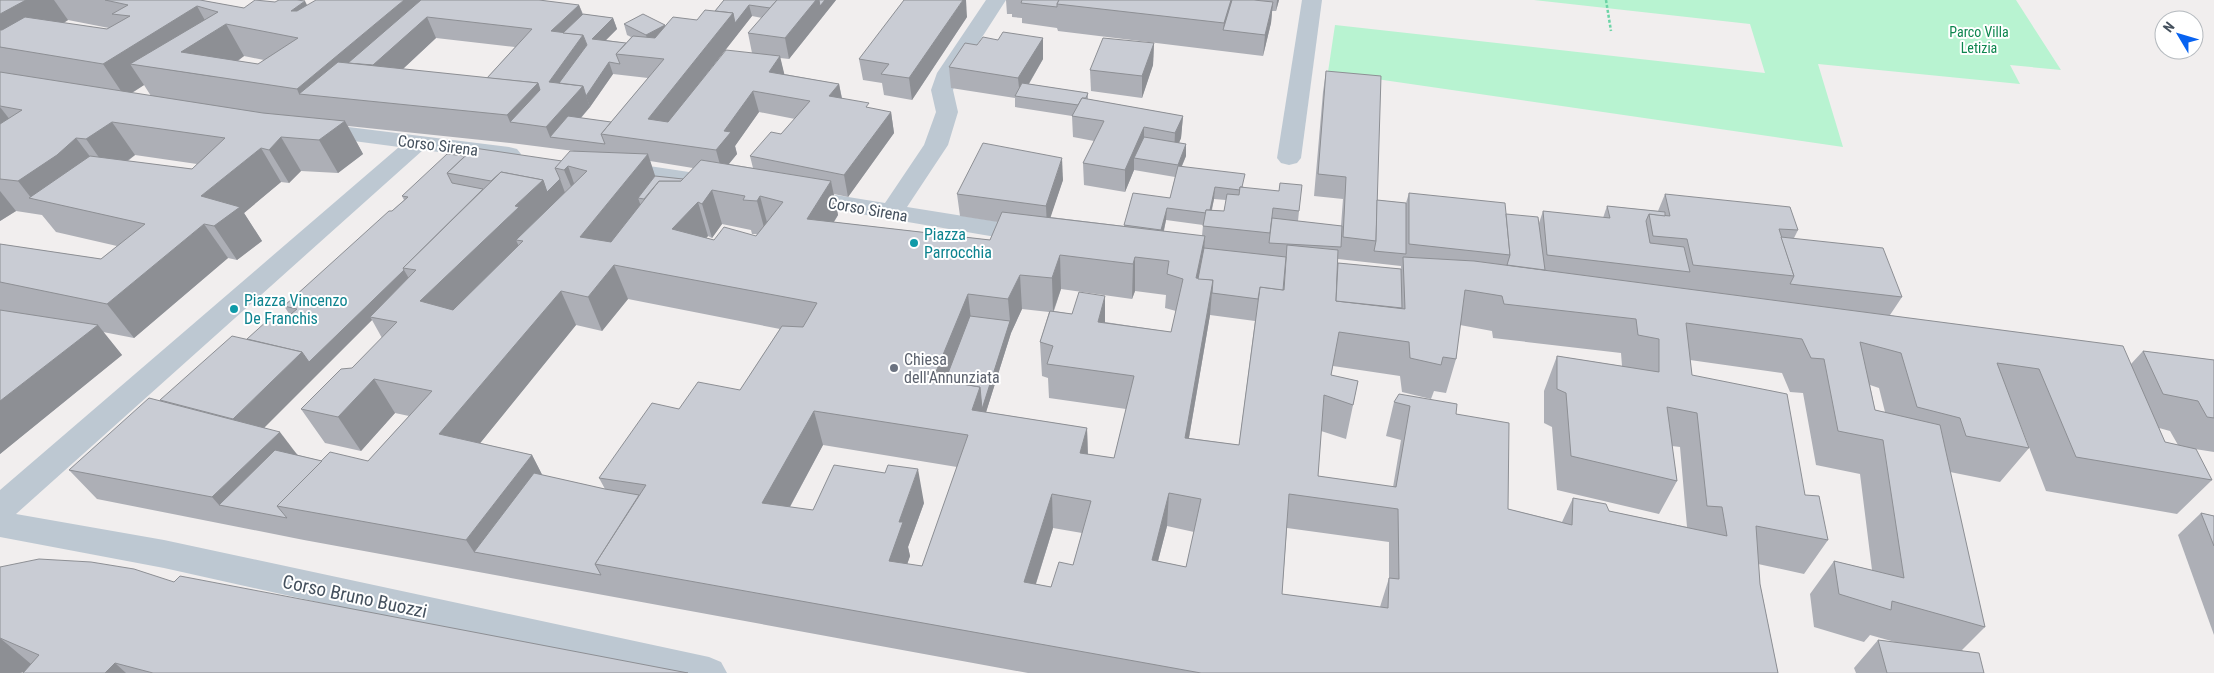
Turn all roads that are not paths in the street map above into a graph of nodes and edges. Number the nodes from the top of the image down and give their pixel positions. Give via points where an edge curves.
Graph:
1 (996, 0) edge
2 (1312, 0) edge
3 (292, 127) edge
4 (418, 143) junction
5 (531, 157) edge
6 (1290, 158) dead end
7 (598, 165) edge
8 (744, 188) edge
9 (783, 194) edge
10 (891, 213) junction
11 (1058, 238) edge
12 (0, 509) edge
13 (0, 524) edge
14 (164, 554) junction
15 (85, 569) edge
16 (709, 673) edge

1 - 10 street via 948,73 942,90 947,112 936,145
2 - 6 street
3 - 4 street, Corso Sirena
4 - 5 street, Corso Sirena
4 - 12 street
7 - 8 street
9 - 10 street, Corso Sirena
10 - 11 street, Corso Sirena
13 - 14 street, Corso Bruno Buozzi
14 - 15 street
14 - 16 street, Corso Bruno Buozzi

